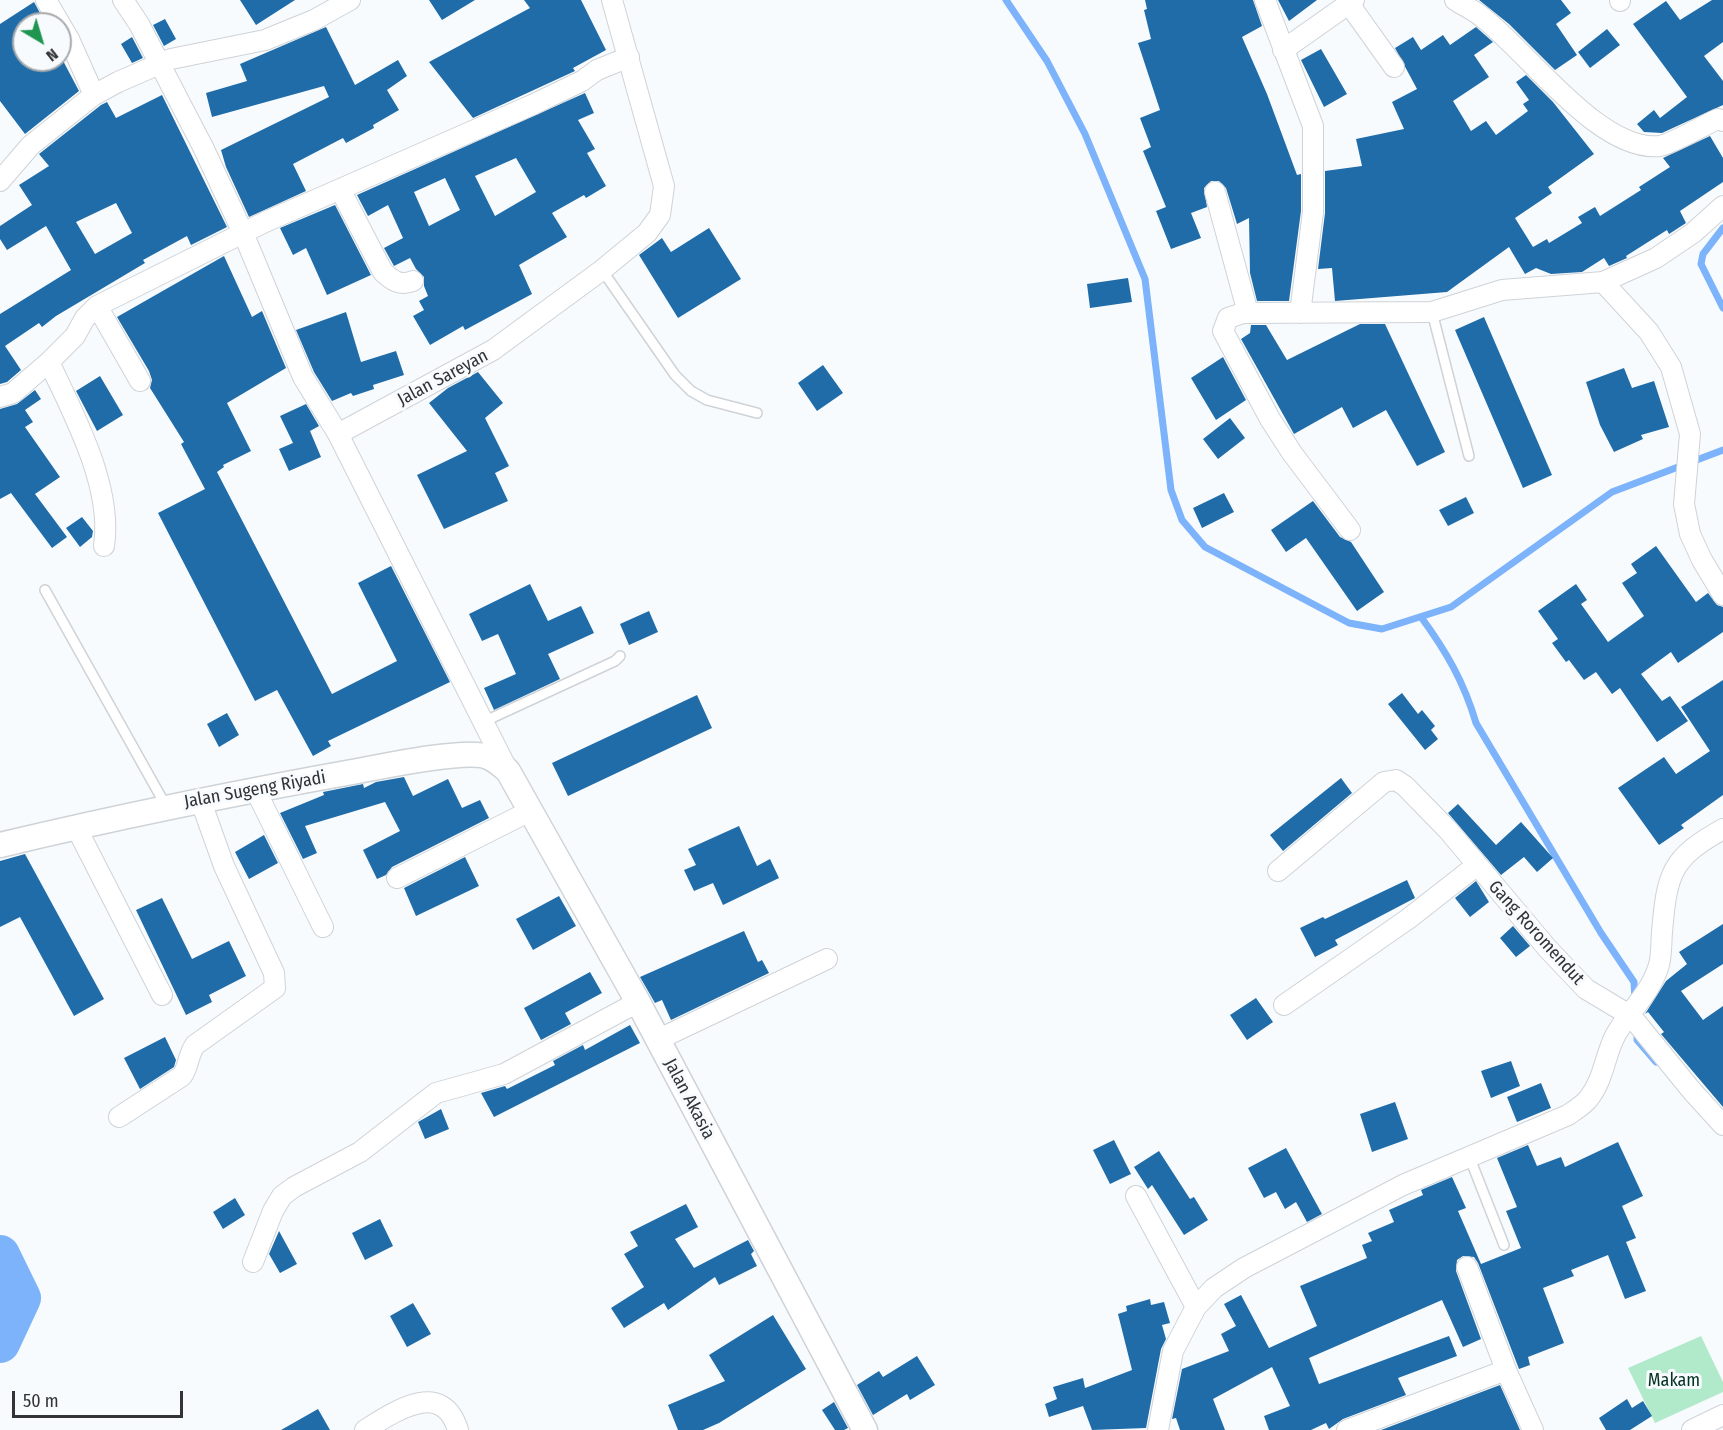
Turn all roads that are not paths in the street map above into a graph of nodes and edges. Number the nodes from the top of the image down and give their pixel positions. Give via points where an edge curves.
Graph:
1 (46, 0) edge
2 (123, 0) edge
3 (350, 0) edge
4 (612, 0) edge
5 (1265, 0) edge
6 (1455, 0) edge
7 (1352, 2) edge
8 (1283, 50) junction
9 (629, 57) junction
10 (160, 64) junction
11 (1394, 67) dead end
12 (94, 95) junction
13 (1723, 121) edge
14 (0, 181) edge
15 (341, 191) junction
16 (1215, 192) dead end
17 (1723, 206) edge
18 (244, 235) junction
19 (602, 270) junction
20 (413, 281) dead end
21 (1603, 282) junction
22 (97, 306) junction
23 (1432, 312) junction
24 (1248, 313) junction
25 (1300, 313) junction
26 (49, 362) junction
27 (140, 381) dead end
28 (0, 397) edge
29 (757, 413) dead end
30 (338, 434) junction
31 (1469, 456) dead end
32 (1350, 530) dead end
33 (104, 546) dead end
34 (45, 590) dead end
35 (1723, 595) edge
36 (620, 656) dead end
37 (483, 722) junction
38 (508, 771) junction
39 (255, 789) junction
40 (200, 799) junction
41 (166, 806) junction
42 (530, 811) junction
43 (76, 826) junction
44 (1723, 829) edge
45 (0, 845) edge
46 (1477, 865) junction
47 (1278, 871) dead end
48 (397, 878) dead end
49 (323, 927) dead end
50 (827, 959) dead end
51 (162, 995) dead end
52 (638, 1002) junction
53 (1284, 1005) dead end
54 (1631, 1016) junction
55 (657, 1040) junction
56 (119, 1117) dead end
57 (1723, 1125) edge
58 (1469, 1156) junction
59 (1136, 1196) dead end
60 (1504, 1245) dead end
61 (253, 1262) dead end
62 (1467, 1267) dead end
63 (1196, 1306) junction
64 (1506, 1370) junction
65 (1723, 1415) edge
66 (364, 1430) edge
67 (458, 1430) edge
68 (865, 1430) edge
69 (1158, 1430) edge
70 (1347, 1430) edge
71 (1533, 1430) edge
72 (1692, 1430) edge

1 - 12 street
2 - 10 street
3 - 10 street via 265,40
4 - 9 street, Jalan Sareyan
5 - 8 street
6 - 13 street via 1482,17 1586,114 1612,135 1633,145 1661,146 1718,119
7 - 8 street
7 - 11 street
8 - 25 street via 1313,126 1313,212
9 - 15 street
9 - 19 street, Jalan Sareyan via 664,186 660,215 647,233
10 - 12 street
10 - 18 street
12 - 14 street via 31,145
15 - 18 street via 265,222
15 - 20 street via 384,272 404,284
16 - 24 street
17 - 21 street via 1656,258
18 - 22 street
18 - 30 street via 303,377
19 - 29 lane via 675,375 692,391
19 - 30 street, Jalan Sareyan via 493,350
21 - 23 street via 1502,290
21 - 35 street via 1649,332 1671,367 1690,434 1684,504 1694,543
22 - 26 street
22 - 27 street
23 - 25 street
23 - 31 lane
24 - 25 street
24 - 32 street via 1228,318 1222,331 1286,445
26 - 28 street via 13,393
26 - 33 street via 79,426 105,505
30 - 37 street
34 - 41 lane
36 - 37 lane
37 - 38 street
38 - 39 street, Jalan Sugeng Riyadi via 485,756 471,755 388,765
38 - 42 street, Jalan Akasia
39 - 40 street, Jalan Sugeng Riyadi
39 - 49 street
40 - 41 street, Jalan Sugeng Riyadi
40 - 56 street via 224,866 274,973 275,988 195,1045 182,1076
41 - 43 street, Jalan Sugeng Riyadi
42 - 48 street
42 - 52 street, Jalan Akasia
43 - 45 street, Jalan Sugeng Riyadi
43 - 51 street
44 - 54 street via 1685,853 1670,876 1659,968
46 - 47 street, Gang Roromendut via 1396,780 1384,782
46 - 53 street via 1408,919
46 - 54 street, Gang Roromendut via 1586,988
50 - 55 street
52 - 55 street, Jalan Akasia
52 - 61 street via 504,1074 436,1093 360,1152 294,1187 282,1196 273,1211
54 - 57 street, Gang Roromendut
54 - 58 street via 1616,1035 1588,1100 1568,1115
55 - 68 street, Jalan Akasia
58 - 60 lane
58 - 63 street via 1403,1185 1244,1268
59 - 63 street
62 - 64 street
63 - 69 street via 1173,1351
64 - 70 street
64 - 71 street
65 - 72 street
66 - 67 street via 417,1402 444,1407 454,1417

